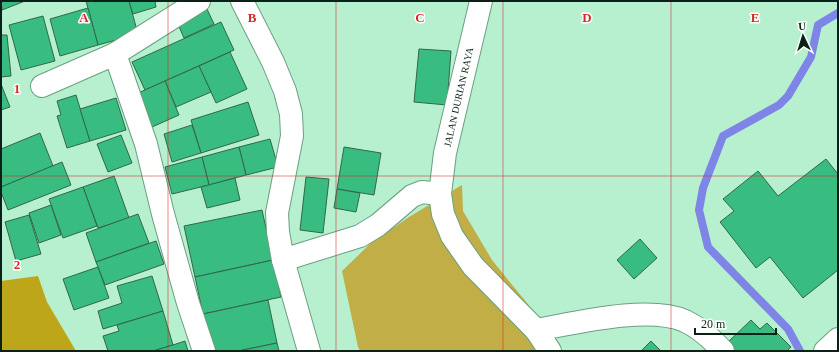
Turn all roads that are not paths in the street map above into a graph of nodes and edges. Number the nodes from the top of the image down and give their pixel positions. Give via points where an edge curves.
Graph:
1 (199, 1) edge
2 (242, 1) edge
3 (481, 1) edge
4 (115, 54) junction
5 (42, 86) dead end
6 (440, 194) junction
7 (282, 260) junction
8 (536, 330) junction
9 (838, 339) edge
10 (204, 351) edge
11 (309, 351) edge
12 (550, 351) edge
13 (723, 351) edge
14 (825, 351) edge

1 - 4 street
2 - 7 street via 273,62 291,114 292,136 276,212
3 - 6 street, JALAN DURIAN RAYA via 445,153
4 - 5 street
4 - 10 street via 146,144 163,214
6 - 7 street via 422,192 412,196 378,225 360,236
6 - 8 street, JALAN DURIAN RAYA via 443,214 452,236 473,266
7 - 11 street
8 - 12 street, JALAN DURIAN RAYA
8 - 13 street via 617,316 668,317 698,328 712,338
9 - 14 street

